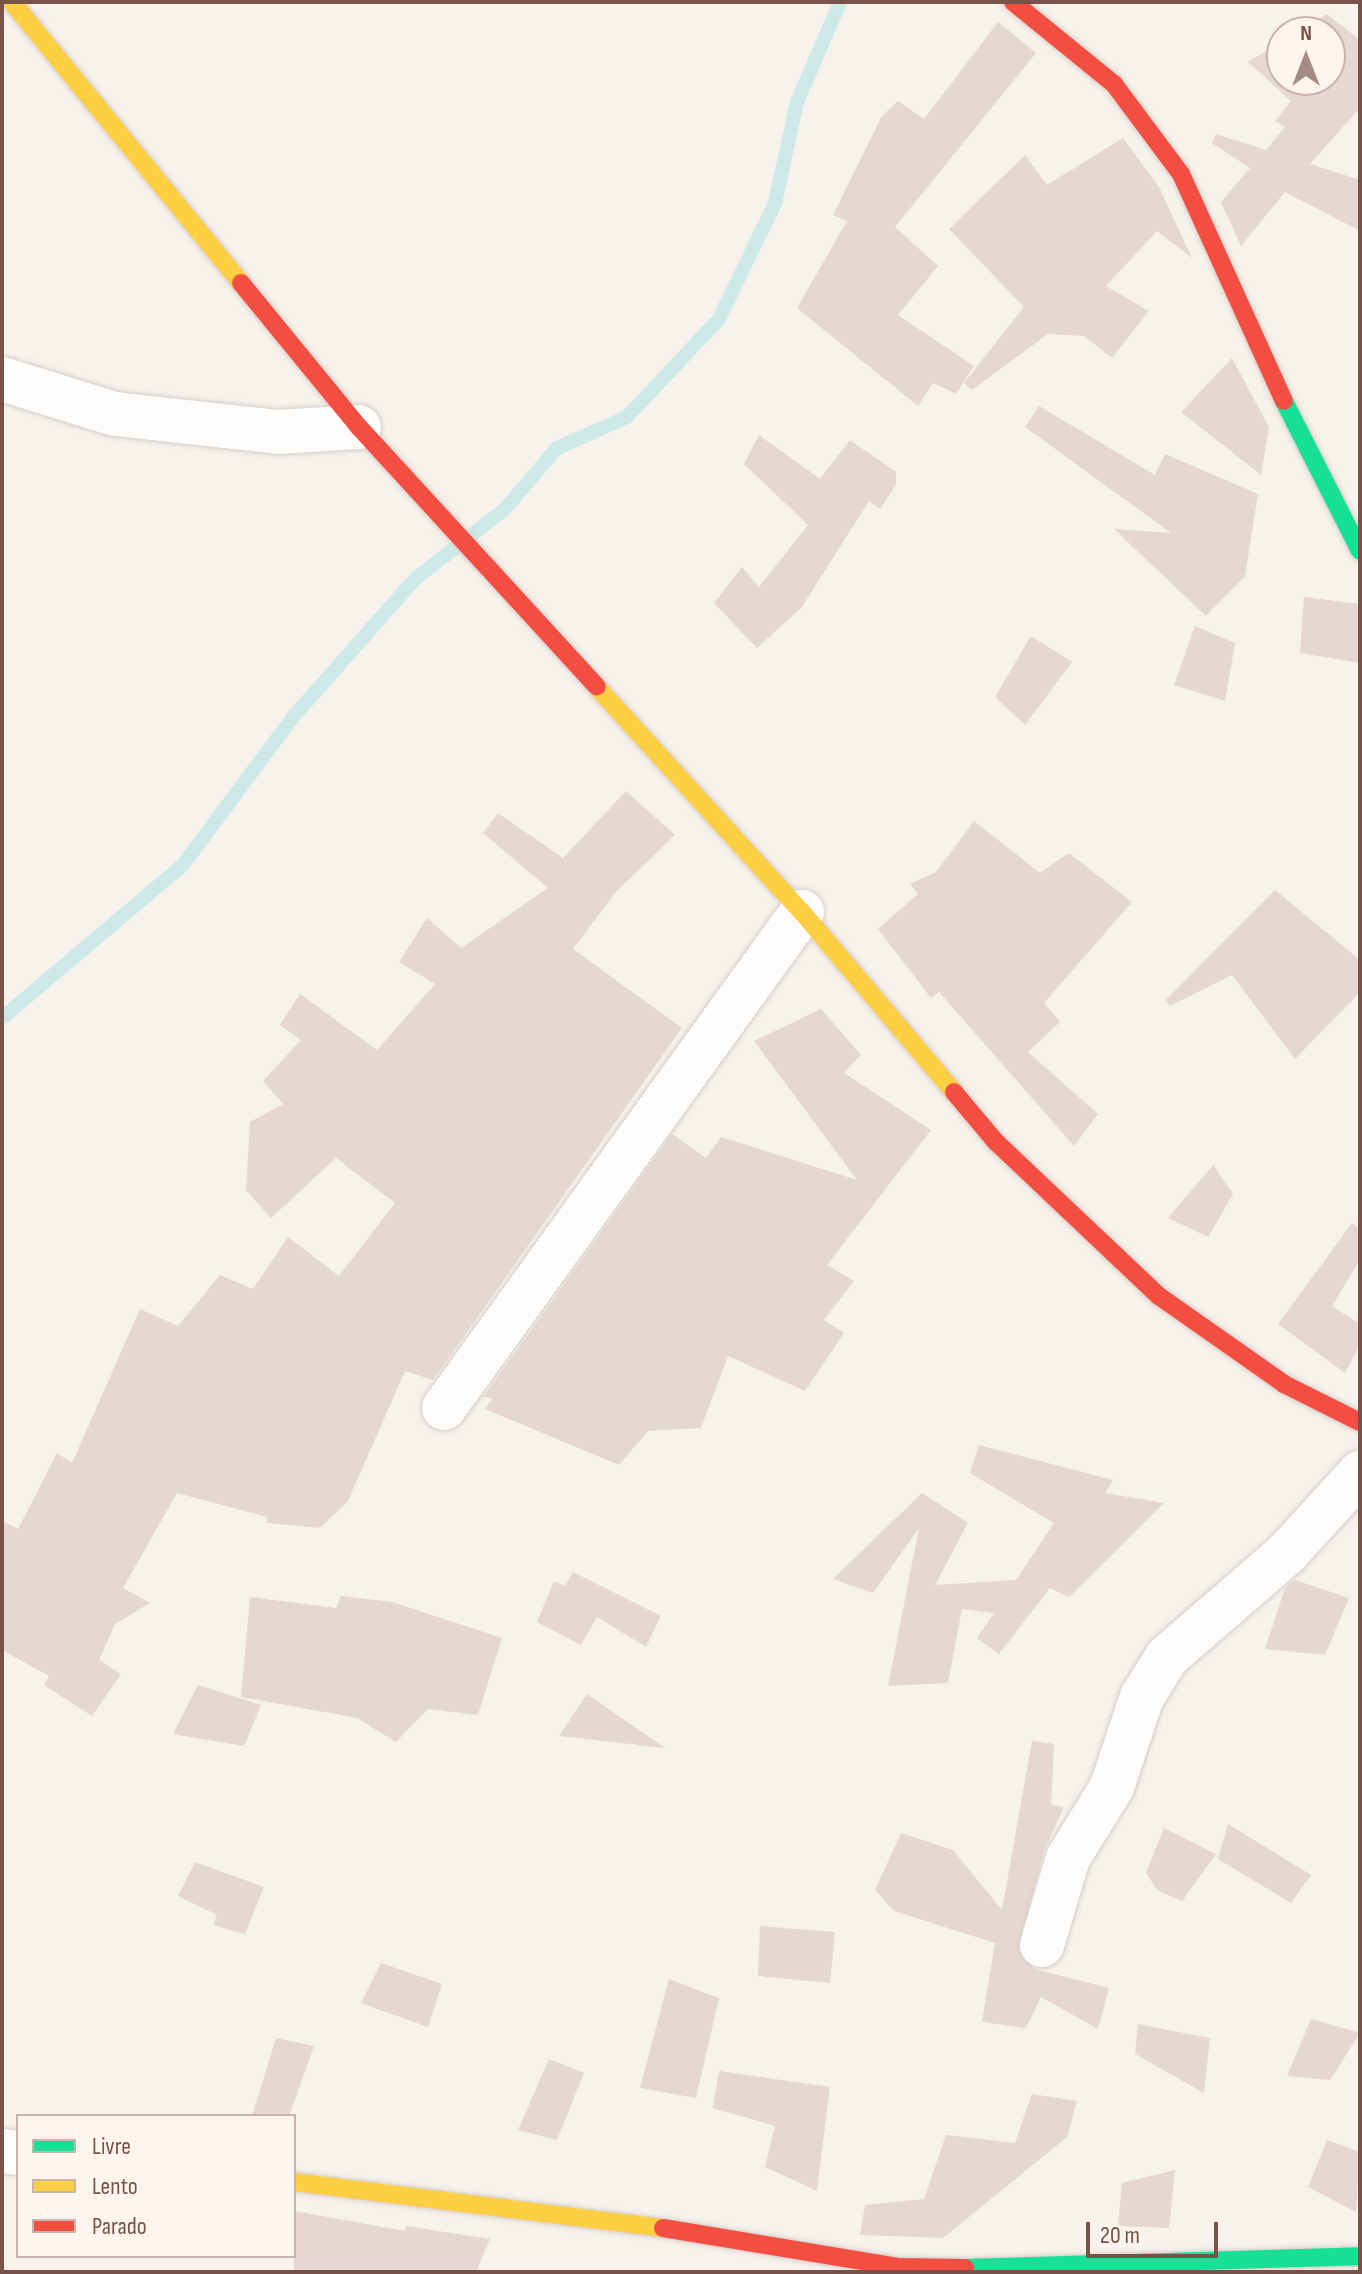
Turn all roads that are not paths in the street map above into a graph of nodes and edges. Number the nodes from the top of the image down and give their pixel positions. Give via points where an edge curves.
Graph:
1 (12, 2) edge
2 (1013, 2) edge
3 (2, 379) edge
4 (359, 427) junction
5 (1360, 551) edge
6 (802, 912) junction
7 (444, 1408) dead end
8 (1360, 1422) edge
9 (1360, 1473) edge
10 (1042, 1945) dead end
11 (296, 2182) edge
12 (1360, 2256) edge
13 (1304, 2264) edge
14 (1045, 2271) edge

1 - 4 street
2 - 5 street via 1114,84 1181,174 1281,395
3 - 4 street via 115,414 278,432
4 - 6 street
6 - 7 street
6 - 8 street via 996,1142 1159,1296 1284,1384
9 - 10 street via 1286,1554 1167,1657 1142,1697 1112,1787 1068,1858
11 - 14 street via 604,2218 898,2267
12 - 13 street
13 - 14 street

